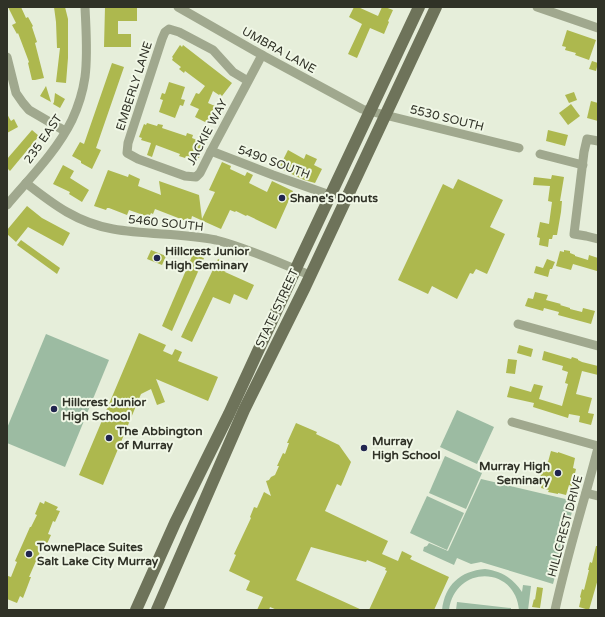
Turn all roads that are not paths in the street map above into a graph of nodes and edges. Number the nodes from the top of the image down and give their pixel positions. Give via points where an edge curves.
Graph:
1 (85, 7) edge
2 (178, 7) edge
3 (419, 7) edge
4 (436, 7) edge
5 (537, 7) edge
6 (598, 28) edge
7 (262, 55) junction
8 (7, 57) edge
9 (248, 81) junction
10 (370, 111) junction
11 (385, 116) junction
12 (65, 132) junction
13 (598, 141) edge
14 (520, 148) dead end
15 (211, 151) junction
16 (127, 154) joint
17 (540, 154) dead end
18 (582, 165) junction
19 (26, 183) junction
20 (330, 195) junction
21 (7, 205) edge
22 (598, 239) edge
23 (295, 270) junction
24 (310, 275) junction
25 (518, 324) dead end
26 (598, 346) edge
27 (512, 422) dead end
28 (598, 447) edge
29 (586, 493) junction
30 (598, 496) edge
31 (136, 610) edge
32 (157, 610) edge
33 (555, 610) edge

1 - 12 street, 235 EAST via 85,76 76,109
2 - 7 street, UMBRA LANE
3 - 10 main road, STATE STREET
4 - 11 main road, STATE STREET
5 - 6 street
7 - 9 street, JACKIE WAY
7 - 10 street, UMBRA LANE
8 - 12 street via 16,93 23,103 29,110
9 - 15 street, JACKIE WAY
9 - 16 street, EMBERLY LANE via 233,72 213,50 169,29 162,39 128,143
10 - 11 street, 5530 SOUTH
10 - 20 main road, STATE STREET
11 - 14 street, 5530 SOUTH
11 - 24 main road, STATE STREET
12 - 19 street, 235 EAST
13 - 18 street via 587,139
15 - 16 street, JACKIE WAY via 196,177 185,176
15 - 20 street, 5490 SOUTH
17 - 18 street
18 - 22 street via 574,234
19 - 21 street, 235 EAST
19 - 23 street, 5460 SOUTH via 66,212 101,226 216,240
20 - 23 main road, STATE STREET
23 - 24 street, 5460 SOUTH
23 - 31 main road, STATE STREET
24 - 32 main road, STATE STREET via 244,410
25 - 26 street
27 - 28 street
28 - 29 street, HILLCREST DRIVE
29 - 30 street
29 - 33 street, HILLCREST DRIVE

